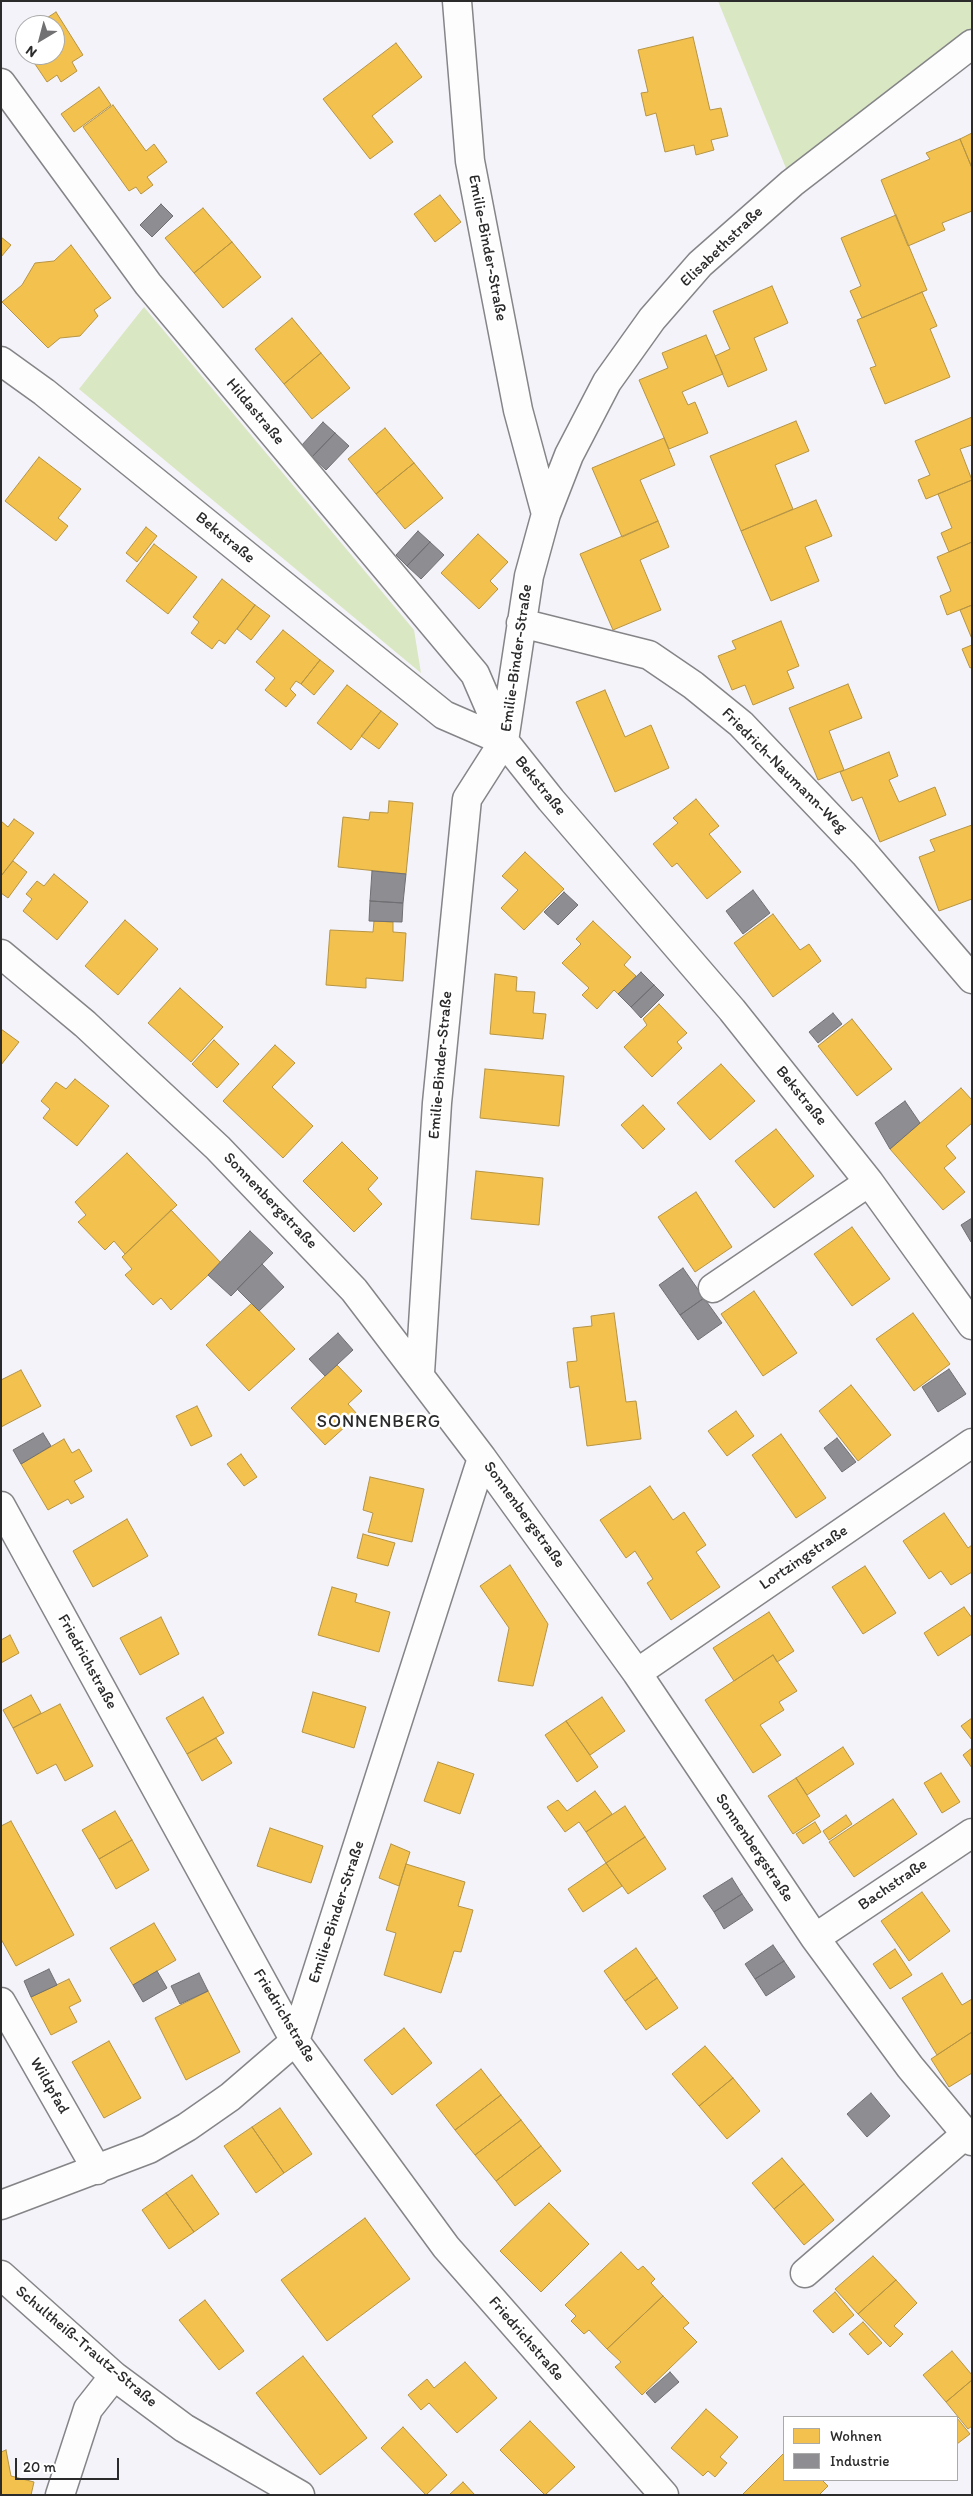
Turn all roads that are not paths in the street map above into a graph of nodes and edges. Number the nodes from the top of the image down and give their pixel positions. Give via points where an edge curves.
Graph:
1 (456, 1) edge
2 (972, 44) edge
3 (1, 83) edge
4 (1, 361) edge
5 (546, 514) junction
6 (521, 623) junction
7 (504, 741) junction
8 (1, 954) edge
9 (972, 979) edge
10 (869, 1182) junction
11 (713, 1288) dead end
12 (972, 1325) edge
13 (420, 1373) junction
14 (972, 1444) edge
15 (482, 1458) junction
16 (1, 1506) edge
17 (637, 1673) junction
18 (972, 1833) edge
19 (814, 1938) junction
20 (1, 2002) edge
21 (295, 2041) junction
22 (969, 2137) edge
23 (97, 2170) junction
24 (1, 2205) edge
25 (805, 2273) dead end
26 (1, 2275) edge
27 (114, 2376) junction
28 (60, 2495) edge
29 (300, 2495) edge
30 (664, 2495) edge

1 - 5 street, Emilie-Binder-Straße via 470,161 518,410
2 - 5 street, Elisabethstraße via 792,183 700,264 652,319 607,382 569,455
3 - 7 street, Hildastraße via 148,284 475,674
4 - 7 street, Bekstraße via 44,392 444,715
5 - 6 street, Emilie-Binder-Straße via 529,576
6 - 7 street, Emilie-Binder-Straße
6 - 9 street, Friedrich-Naumann-Weg via 649,655 693,685 741,724 864,853
7 - 10 street, Bekstraße via 732,1010
7 - 13 street, Emilie-Binder-Straße via 467,799 437,1102
8 - 13 street, Sonnenbergstraße via 85,1024 218,1148 354,1290
10 - 11 street
10 - 12 street, Bekstraße
13 - 15 street, Sonnenbergstraße
14 - 17 street, Lortzingstraße
15 - 17 street, Sonnenbergstraße
15 - 21 street, Emilie-Binder-Straße
16 - 21 street, Friedrichstraße
17 - 19 street, Sonnenbergstraße
18 - 19 street, Bachstraße
19 - 22 street, Sonnenbergstraße via 910,2066
20 - 23 street, Wildpfad
21 - 23 street via 230,2097 187,2127 149,2149
21 - 30 street, Friedrichstraße via 446,2247
22 - 25 street
23 - 24 street
26 - 27 street, Schultheiß-Trautz-Straße
27 - 28 street via 88,2409
27 - 29 street, Schultheiß-Trautz-Straße via 184,2428

